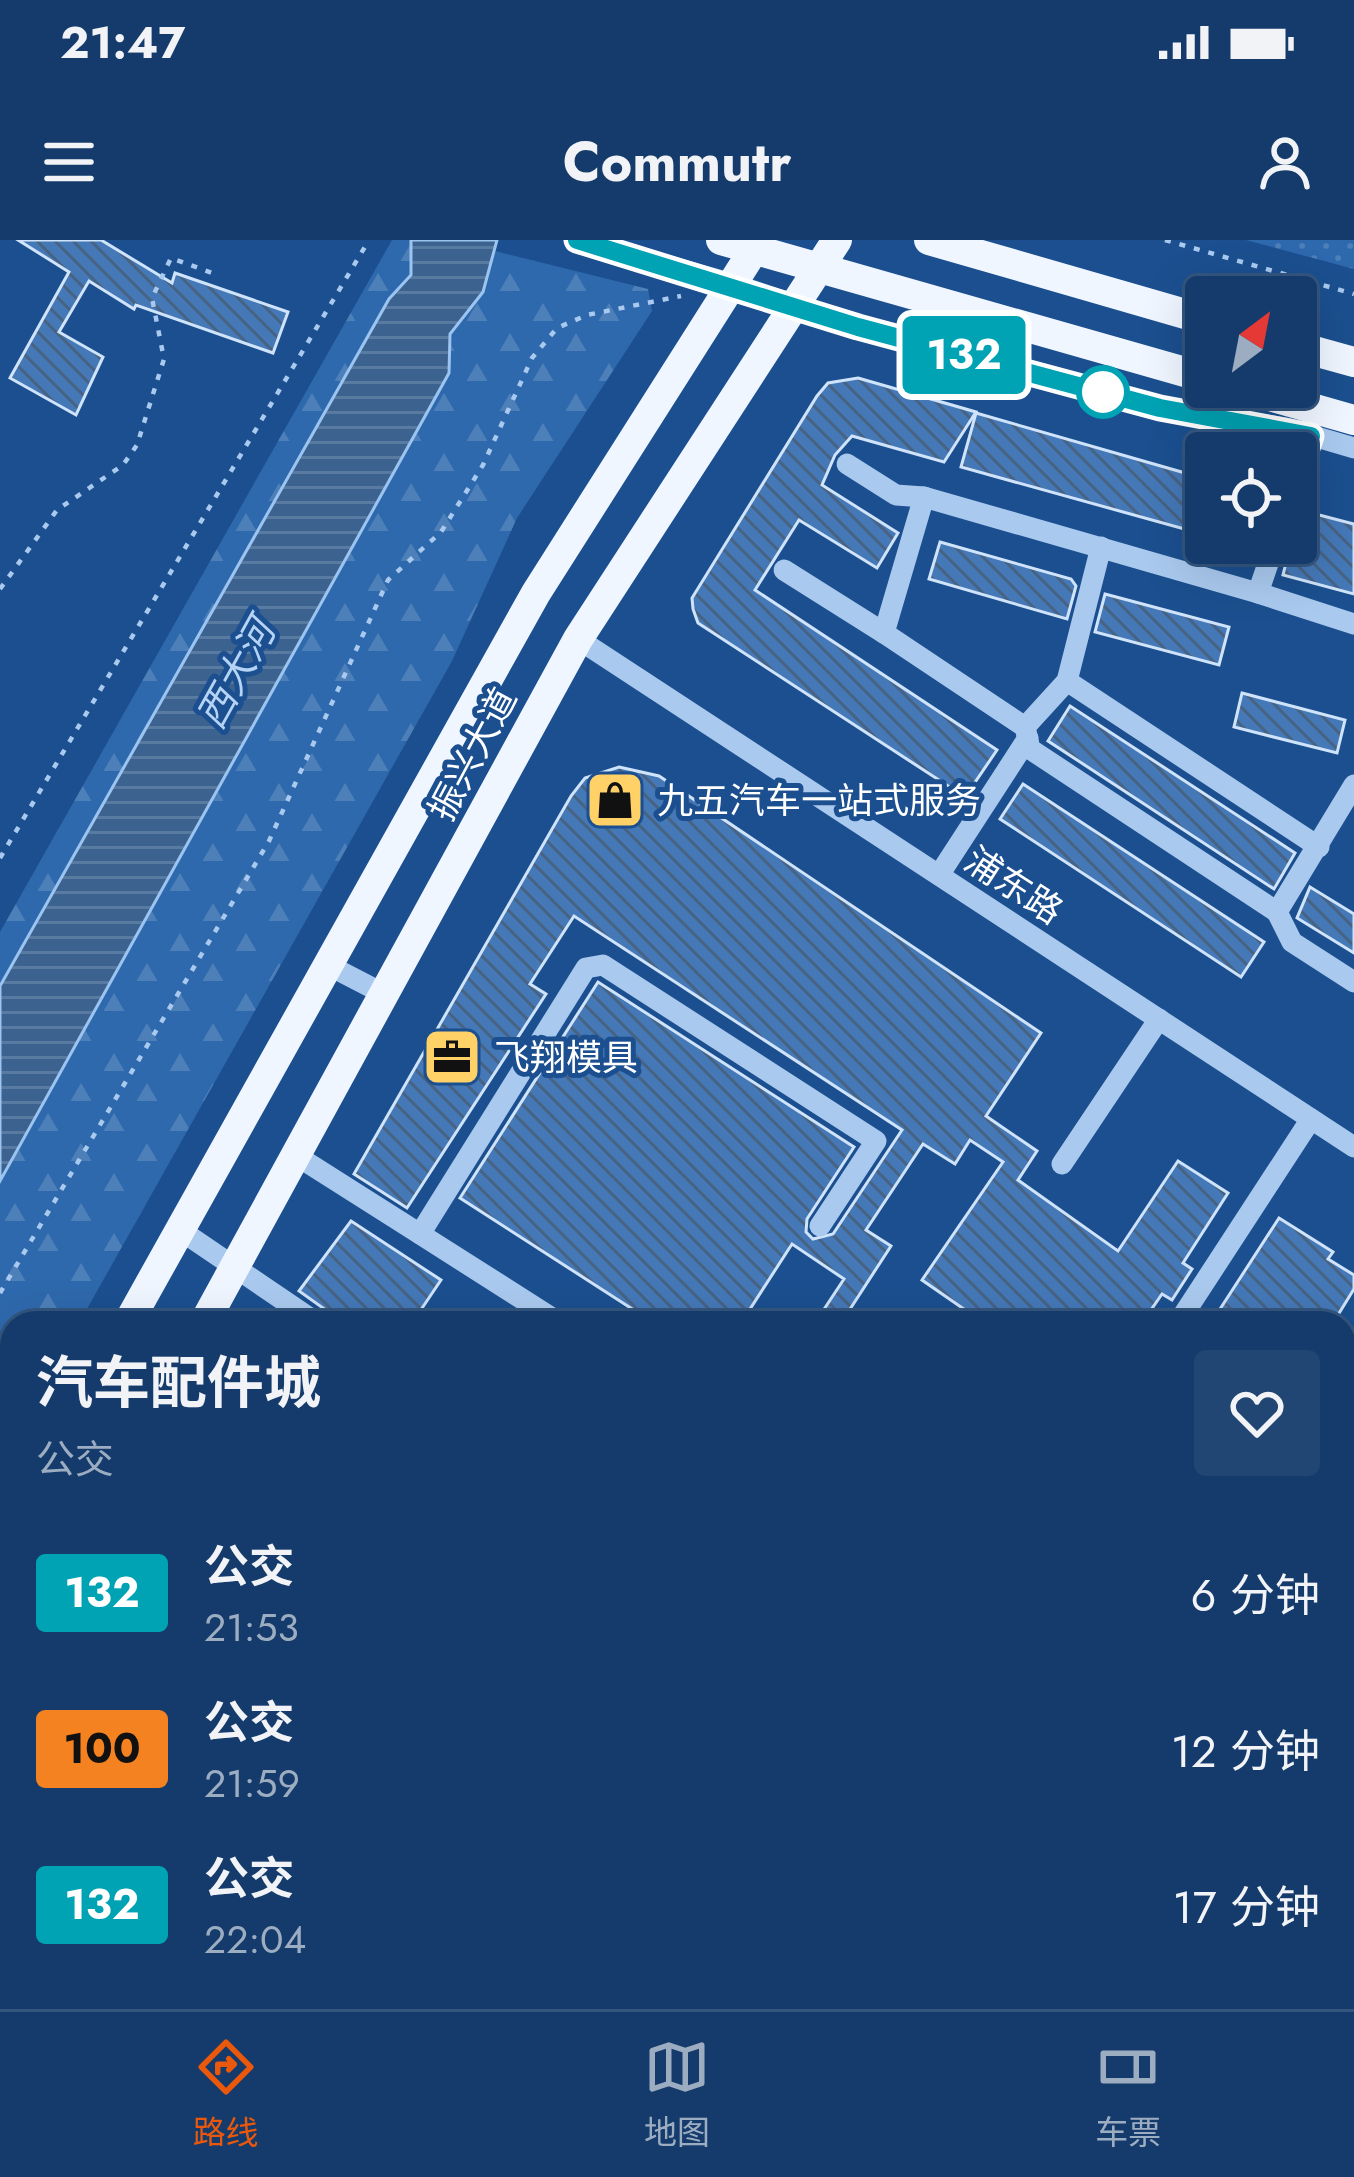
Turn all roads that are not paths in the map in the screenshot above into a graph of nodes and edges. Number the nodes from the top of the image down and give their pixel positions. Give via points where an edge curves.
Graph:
1 (577, 240) edge
2 (721, 240) edge
3 (837, 240) edge
4 (929, 240) edge
5 (758, 244) edge
6 (820, 268) junction
7 (733, 284) junction
8 (796, 305) junction
9 (1185, 314) edge
10 (1317, 352) edge
11 (1354, 362) edge
12 (1185, 372) edge
13 (1312, 408) edge
14 (1354, 420) edge
15 (1289, 432) edge
16 (1317, 438) edge
17 (1354, 448) edge
18 (847, 464) dead end
19 (924, 496) junction
20 (1101, 548) junction
21 (1268, 564) edge
22 (784, 570) dead end
23 (1258, 593) junction
24 (1354, 624) edge
25 (884, 633) junction
26 (578, 639) junction
27 (1067, 681) junction
28 (1026, 732) junction
29 (1354, 785) edge
30 (1332, 826) junction
31 (1354, 840) edge
32 (1319, 847) junction
33 (939, 875) junction
34 (1277, 912) junction
35 (328, 965) junction
36 (1354, 982) edge
37 (386, 995) junction
38 (1159, 1019) junction
39 (1311, 1119) junction
40 (1354, 1147) edge
41 (297, 1156) junction
42 (1062, 1164) dead end
43 (820, 1226) dead end
44 (180, 1230) junction
45 (420, 1234) junction
46 (235, 1267) junction
47 (135, 1311) edge
48 (211, 1311) edge
49 (299, 1311) edge
50 (541, 1311) edge
51 (1186, 1311) edge

1 - 7 street
2 - 5 main road
3 - 6 main road, 振兴大道
4 - 9 main road
5 - 6 main road
5 - 7 main road, 振兴大道
6 - 8 main road, 振兴大道
6 - 12 main road
7 - 8 street
7 - 35 main road, 振兴大道 via 536,593
8 - 15 street via 1160,408
8 - 26 main road, 振兴大道
10 - 11 main road
13 - 14 main road
16 - 17 street
18 - 19 street via 896,495
19 - 20 street
19 - 25 street
20 - 23 street
20 - 27 street
21 - 23 street
22 - 25 street
23 - 24 street
25 - 28 street
26 - 33 street, 浦东路
26 - 37 main road, 振兴大道
27 - 28 street
27 - 32 street
28 - 33 street
28 - 34 street via 1030,749
29 - 30 street
30 - 31 street
30 - 32 street
32 - 34 street
33 - 38 street, 浦东路
34 - 36 street via 1292,942
35 - 37 street
35 - 44 main road, 振兴大道
37 - 41 main road, 振兴大道
38 - 39 street, 浦东路
38 - 42 street
39 - 40 street, 浦东路
39 - 51 street
41 - 45 street
41 - 46 main road, 振兴大道
43 - 45 street via 876,1141 603,964 586,968
44 - 46 street
44 - 47 main road, 振兴大道
45 - 50 street
46 - 48 main road, 振兴大道
46 - 49 street

